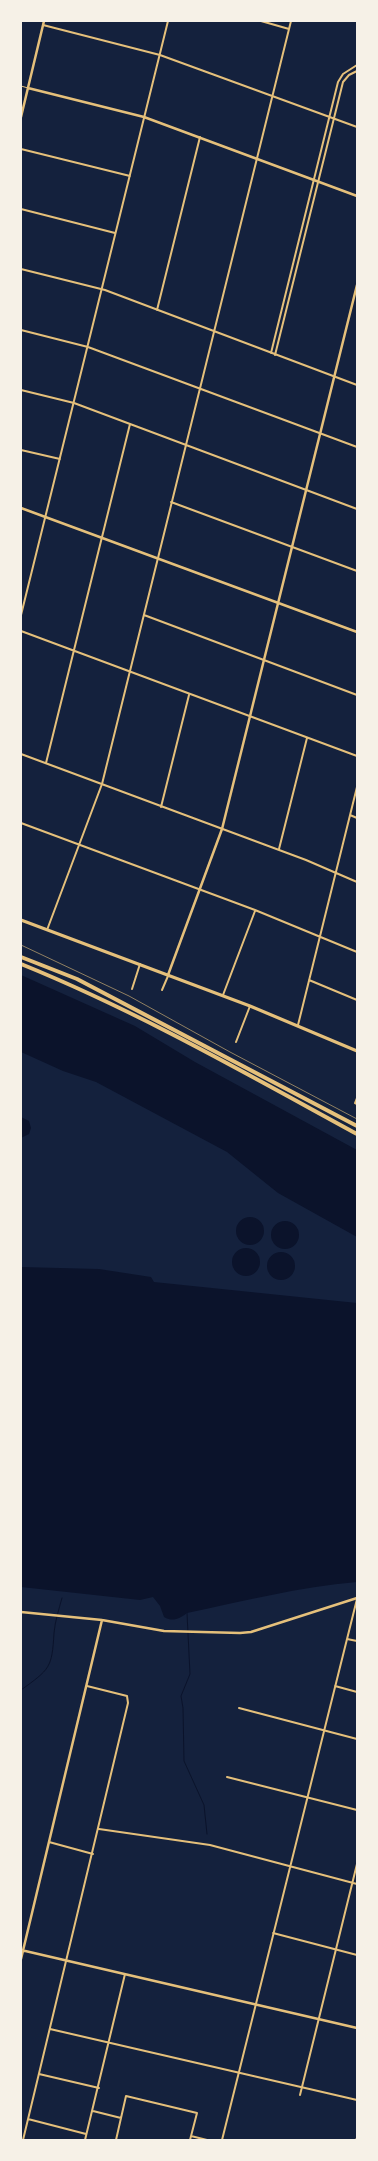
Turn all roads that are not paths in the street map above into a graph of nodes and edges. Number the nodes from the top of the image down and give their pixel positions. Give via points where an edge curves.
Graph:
1 (168, 21) edge
2 (261, 21) edge
3 (291, 21) edge
4 (44, 23) edge
5 (289, 29) junction
6 (160, 55) junction
7 (357, 66) edge
8 (357, 71) edge
9 (343, 74) junction
10 (347, 77) junction
11 (339, 78) junction
12 (344, 80) junction
13 (21, 86) edge
14 (28, 88) junction
15 (272, 96) junction
16 (329, 116) junction
17 (21, 117) edge
18 (144, 117) junction
19 (334, 118) junction
20 (357, 127) edge
21 (200, 137) junction
22 (322, 145) junction
23 (327, 146) junction
24 (21, 149) edge
25 (321, 150) junction
26 (326, 151) junction
27 (257, 158) junction
28 (130, 176) junction
29 (313, 180) junction
30 (318, 181) junction
31 (357, 196) edge
32 (21, 209) edge
33 (116, 233) junction
34 (297, 247) junction
35 (302, 248) junction
36 (21, 269) edge
37 (357, 285) edge
38 (102, 290) junction
39 (285, 296) junction
40 (290, 297) junction
41 (157, 310) junction
42 (21, 330) edge
43 (214, 332) junction
44 (88, 347) junction
45 (271, 353) junction
46 (275, 355) junction
47 (334, 377) junction
48 (357, 385) edge
49 (200, 389) junction
50 (21, 390) edge
51 (74, 403) junction
52 (130, 424) junction
53 (320, 433) junction
54 (186, 445) junction
55 (357, 447) edge
56 (21, 450) edge
57 (60, 459) junction
58 (306, 490) junction
59 (171, 502) junction
60 (21, 508) edge
61 (357, 509) edge
62 (45, 516) junction
63 (102, 536) junction
64 (292, 547) junction
65 (157, 558) junction
66 (357, 571) edge
67 (278, 602) junction
68 (144, 614) junction
69 (21, 615) edge
70 (21, 631) edge
71 (357, 632) edge
72 (74, 650) junction
73 (264, 660) junction
74 (129, 671) junction
75 (190, 694) junction
76 (357, 695) edge
77 (250, 716) junction
78 (307, 738) junction
79 (21, 754) edge
80 (357, 756) edge
81 (46, 763) junction
82 (102, 784) junction
83 (357, 787) edge
84 (161, 807) junction
85 (350, 815) junction
86 (357, 818) edge
87 (21, 823) edge
88 (222, 829) junction
89 (80, 845) junction
90 (279, 850) junction
91 (336, 873) junction
92 (357, 882) edge
93 (200, 889) junction
94 (255, 910) junction
95 (21, 920) edge
96 (47, 930) junction
97 (320, 936) junction
98 (357, 952) edge
99 (21, 957) edge
100 (21, 964) edge
101 (140, 964) junction
102 (168, 975) junction
103 (309, 980) junction
104 (132, 989) dead end
105 (162, 990) dead end
106 (223, 995) junction
107 (357, 1000) edge
108 (250, 1006) junction
109 (298, 1026) junction
110 (236, 1042) dead end
111 (357, 1051) edge
112 (357, 1098) edge
113 (357, 1104) edge
114 (357, 1126) edge
115 (357, 1134) edge
116 (357, 1599) edge
117 (21, 1612) edge
118 (102, 1620) junction
119 (347, 1639) junction
120 (357, 1642) edge
121 (86, 1686) junction
122 (335, 1686) junction
123 (357, 1692) edge
124 (238, 1708) dead end
125 (323, 1731) junction
126 (357, 1739) edge
127 (227, 1777) dead end
128 (306, 1798) junction
129 (357, 1810) edge
130 (99, 1829) junction
131 (49, 1842) junction
132 (93, 1854) junction
133 (357, 1864) edge
134 (289, 1866) junction
135 (352, 1882) junction
136 (357, 1884) edge
137 (273, 1933) junction
138 (336, 1949) junction
139 (22, 1951) edge
140 (357, 1955) edge
141 (21, 1959) edge
142 (67, 1961) junction
143 (125, 1974) junction
144 (256, 2004) junction
145 (319, 2019) junction
146 (357, 2028) edge
147 (50, 2029) junction
148 (109, 2043) junction
149 (238, 2073) junction
150 (39, 2074) junction
151 (302, 2087) junction
152 (99, 2088) junction
153 (300, 2095) dead end
154 (357, 2100) edge
155 (93, 2111) junction
156 (121, 2118) junction
157 (28, 2119) junction
158 (87, 2134) junction
159 (191, 2136) junction
160 (23, 2140) edge
161 (85, 2140) edge
162 (116, 2140) edge
163 (190, 2140) edge
164 (207, 2140) edge
165 (222, 2140) edge

1 - 6 street
2 - 5 street
3 - 5 street
4 - 6 street
4 - 14 street
5 - 15 street
6 - 15 street
6 - 18 street
7 - 9 street
8 - 10 street
9 - 10 street
9 - 11 street
10 - 12 street
11 - 12 street
11 - 16 street
12 - 19 street
13 - 14 lane
14 - 17 street
14 - 18 street
15 - 16 street
15 - 27 street
16 - 19 street
16 - 22 street
18 - 21 street
18 - 28 street
19 - 20 street
19 - 23 street
21 - 27 street
21 - 41 street
22 - 23 street
22 - 25 street
23 - 26 street
24 - 28 street
25 - 26 street
25 - 29 street
26 - 30 street
27 - 29 street
27 - 43 street
28 - 33 street
29 - 30 street
29 - 34 street
30 - 31 street
30 - 35 street
32 - 33 street
33 - 38 street
34 - 35 street
34 - 39 street
35 - 40 street
36 - 38 street
37 - 47 street
38 - 41 street
38 - 44 street
39 - 40 street
39 - 45 street
40 - 46 street
41 - 43 street
42 - 44 street
43 - 45 street
43 - 49 street
44 - 49 street
44 - 51 street
45 - 46 street
46 - 47 street
47 - 48 street
47 - 53 street
49 - 53 street
49 - 54 street
50 - 51 street
51 - 52 street
51 - 57 street
52 - 54 street
52 - 63 street
53 - 55 street
53 - 58 street
54 - 58 street
54 - 59 street
56 - 57 street
57 - 62 street
58 - 61 street
58 - 64 street
59 - 64 street
59 - 65 street
60 - 62 street
62 - 63 street
62 - 69 street
63 - 65 street
63 - 72 street
64 - 66 street
64 - 67 street
65 - 67 street
65 - 68 street
67 - 71 street
67 - 73 street
68 - 73 street
68 - 74 street
70 - 72 street
72 - 74 street
72 - 81 street
73 - 76 street
73 - 77 street
74 - 75 street
74 - 82 street
75 - 77 street
75 - 84 street
77 - 78 street
77 - 88 street
78 - 80 street
78 - 90 street
79 - 81 street
81 - 82 street
82 - 84 street
82 - 89 street
83 - 85 street
84 - 88 street
85 - 86 street
85 - 91 street
87 - 89 street
88 - 90 street
88 - 93 street
89 - 93 street
89 - 96 street
90 - 91 street
91 - 92 street
91 - 97 street
93 - 94 street
93 - 102 street
94 - 97 street
94 - 106 street
95 - 96 main road
96 - 101 main road
97 - 98 street
97 - 103 street
99 - 114 highway via 77,979
100 - 115 highway via 134,1014
101 - 102 main road
101 - 104 street
102 - 105 street
102 - 106 main road
103 - 107 street
103 - 109 street
106 - 108 main road
108 - 109 main road
108 - 110 street
109 - 111 main road
112 - 113 street
116 - 118 street via 240,1633 164,1631
116 - 119 street
117 - 118 street
118 - 121 street
119 - 120 street
119 - 122 street
121 - 130 street via 127,1696 128,1703
121 - 131 street
122 - 123 street
122 - 125 street
124 - 125 street
125 - 126 street
125 - 128 street
127 - 128 street
128 - 129 street
128 - 134 street
130 - 132 street
130 - 134 street via 186,1841
131 - 132 street
131 - 139 street
132 - 142 street
133 - 135 street
134 - 135 street
134 - 137 street
135 - 136 street
135 - 138 street
137 - 138 street
137 - 144 street
138 - 140 street
138 - 145 street
139 - 141 street
139 - 142 street
142 - 143 street
142 - 147 street
143 - 144 street
143 - 148 street
144 - 145 street
144 - 149 street
145 - 146 street
145 - 151 street
147 - 148 street
147 - 150 street
148 - 149 street
148 - 152 street
149 - 151 street
149 - 165 street
150 - 152 street
150 - 157 street
151 - 153 street
151 - 154 street
152 - 155 street
155 - 156 street
155 - 158 street
156 - 159 street via 126,2096 197,2113
156 - 162 street
157 - 158 street
157 - 160 street
158 - 161 street
159 - 163 street
159 - 164 street

